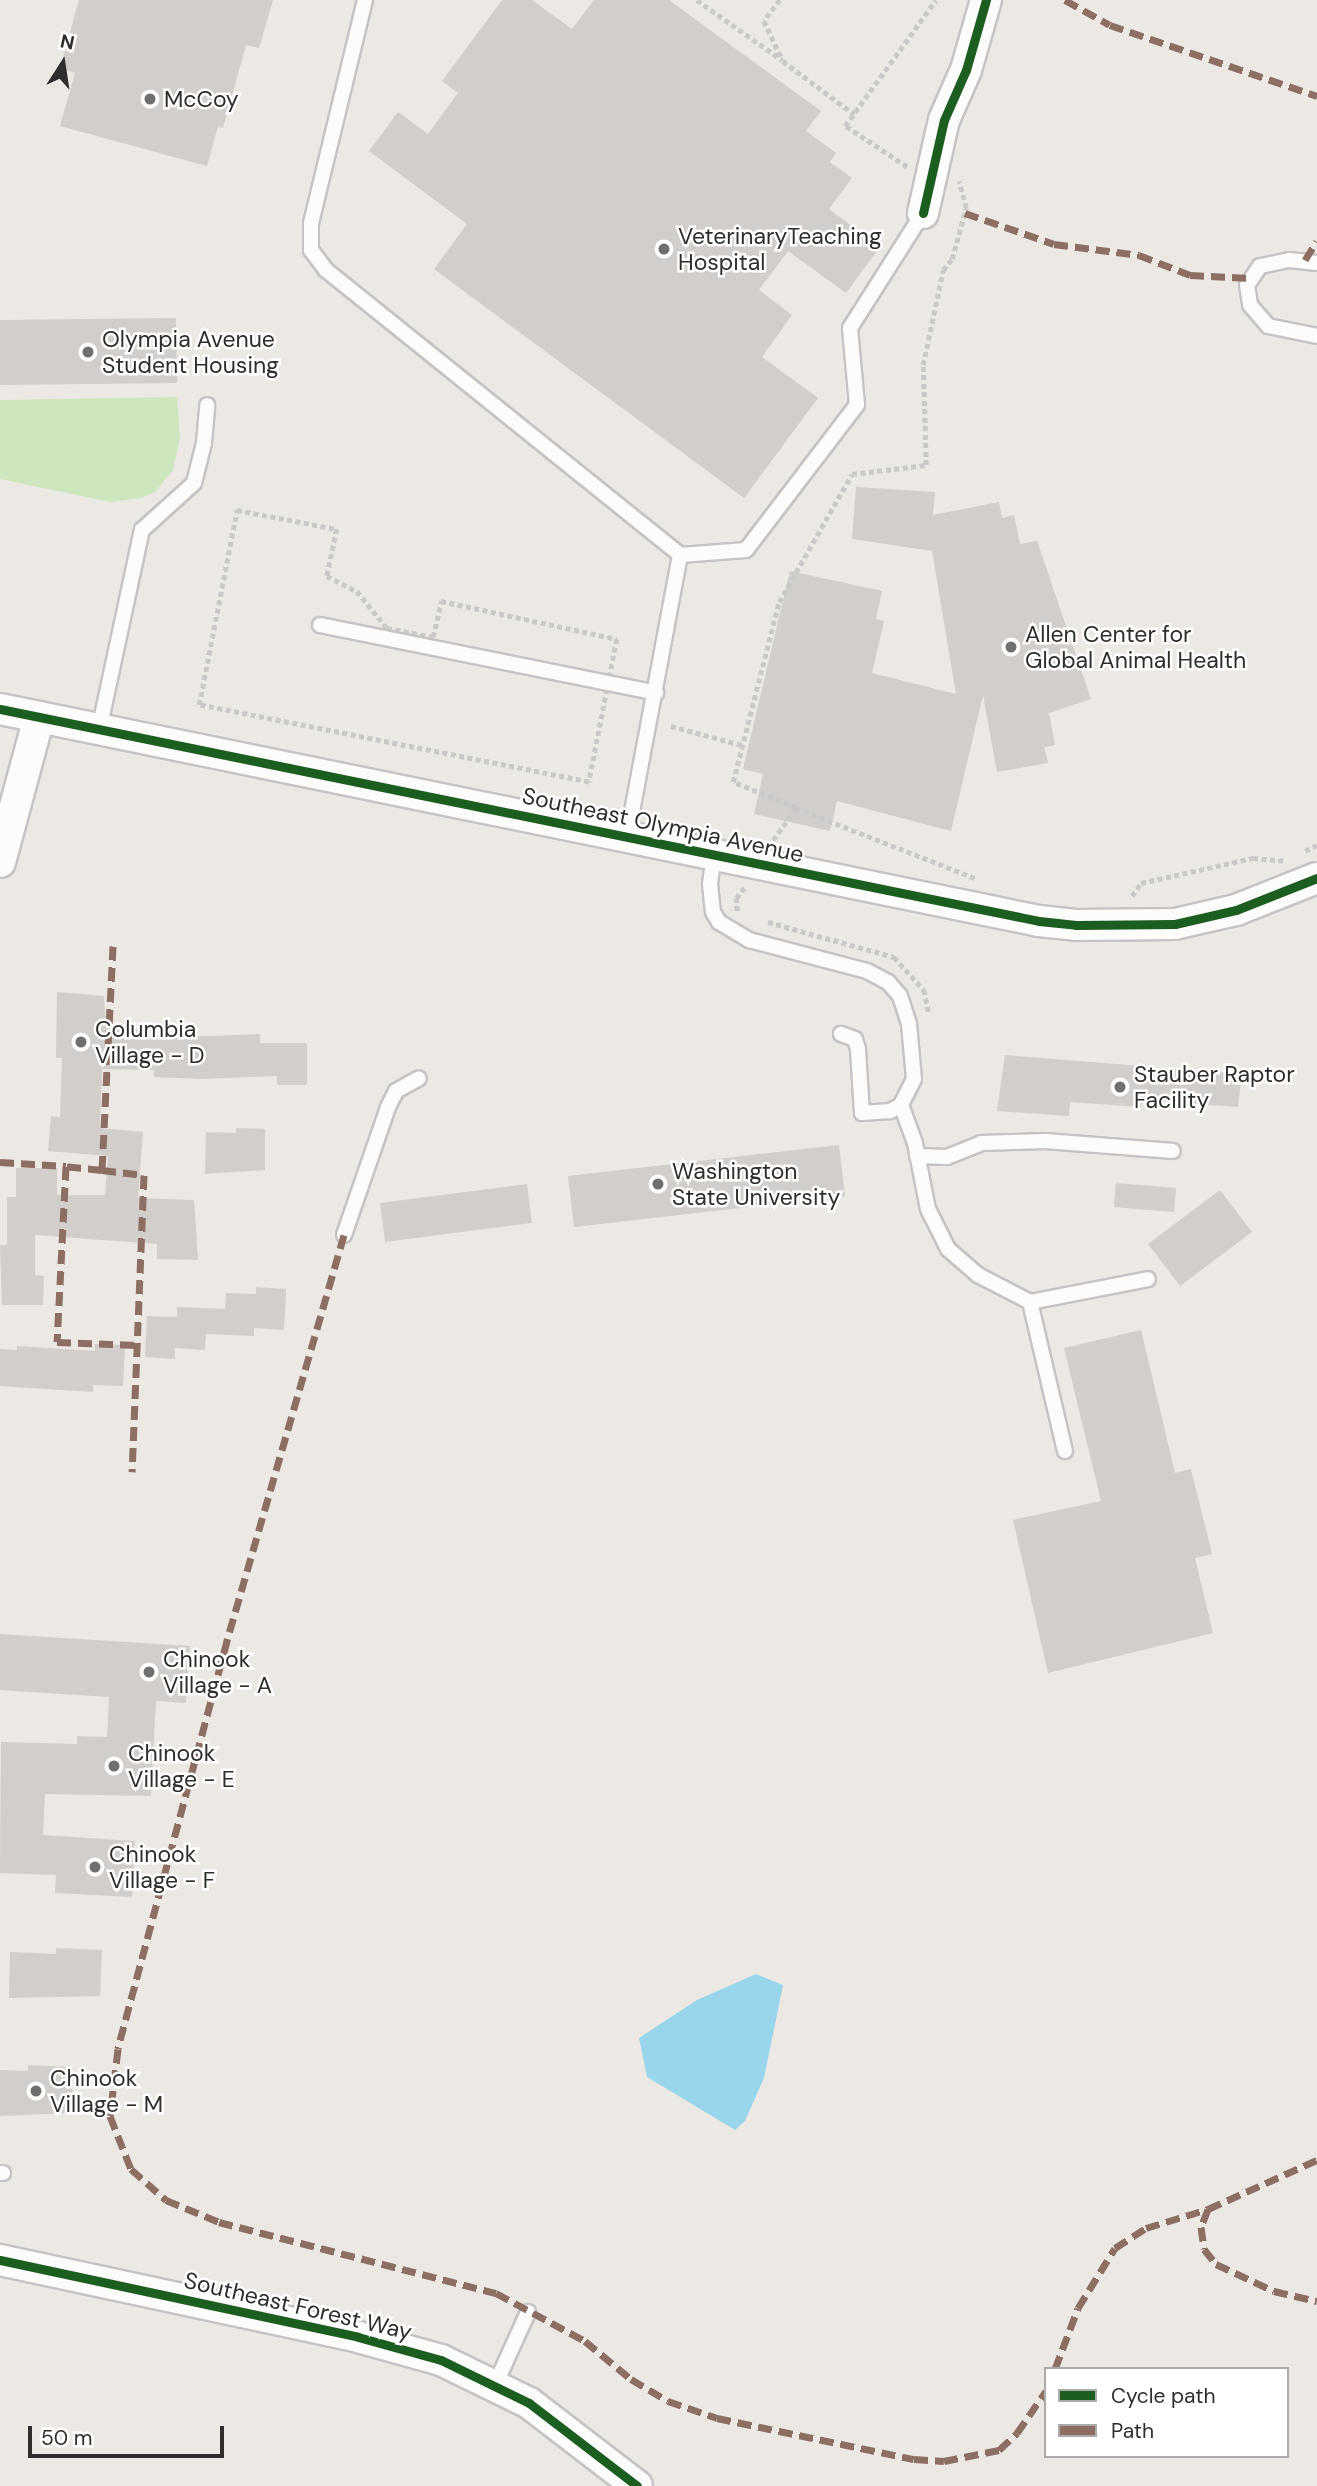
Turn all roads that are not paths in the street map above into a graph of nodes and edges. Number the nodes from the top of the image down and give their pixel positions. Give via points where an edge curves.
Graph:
1 (365, 0) edge
2 (986, 0) edge
3 (923, 213) joint
4 (1317, 262) edge
5 (1317, 336) edge
6 (207, 405) dead end
7 (680, 555) junction
8 (320, 625) dead end
9 (656, 693) junction
10 (0, 709) edge
11 (39, 717) junction
12 (99, 730) junction
13 (627, 837) junction
14 (714, 855) junction
15 (0, 862) edge
16 (1317, 878) edge
17 (841, 1034) dead end
18 (419, 1078) dead end
19 (901, 1105) junction
20 (1173, 1151) dead end
21 (917, 1156) junction
22 (344, 1235) dead end
23 (1148, 1279) dead end
24 (1030, 1302) junction
25 (1065, 1451) dead end
26 (0, 2260) edge
27 (528, 2312) dead end
28 (496, 2383) junction
29 (636, 2486) edge

1 - 7 lane via 311,224 311,250 326,270
2 - 3 street via 966,70 944,120
3 - 7 lane via 850,328 857,405 746,550
4 - 5 lane via 1289,260 1260,266 1247,285 1250,305 1268,326
6 - 12 lane via 203,453 194,483 142,530
7 - 9 lane
8 - 9 lane
9 - 13 lane
10 - 11 street, Southeast Olympia Avenue
11 - 12 street, Southeast Olympia Avenue
11 - 15 street
12 - 13 street, Southeast Olympia Avenue
13 - 14 street, Southeast Olympia Avenue
14 - 16 street, Southeast Olympia Avenue via 1002,915 1076,925 1175,924 1236,910
14 - 19 lane via 713,912 727,928 749,940 867,971 888,982 900,996 909,1024 914,1079
17 - 19 lane via 855,1039 858,1049 862,1113 890,1111
18 - 22 lane via 396,1091 388,1107
19 - 21 lane
20 - 21 lane via 1046,1141 994,1142 947,1157
21 - 24 lane via 928,1209 948,1249 978,1275
23 - 24 lane
24 - 25 lane
26 - 28 street, Southeast Forest Way via 402,2348
27 - 28 lane
28 - 29 street, Southeast Forest Way

